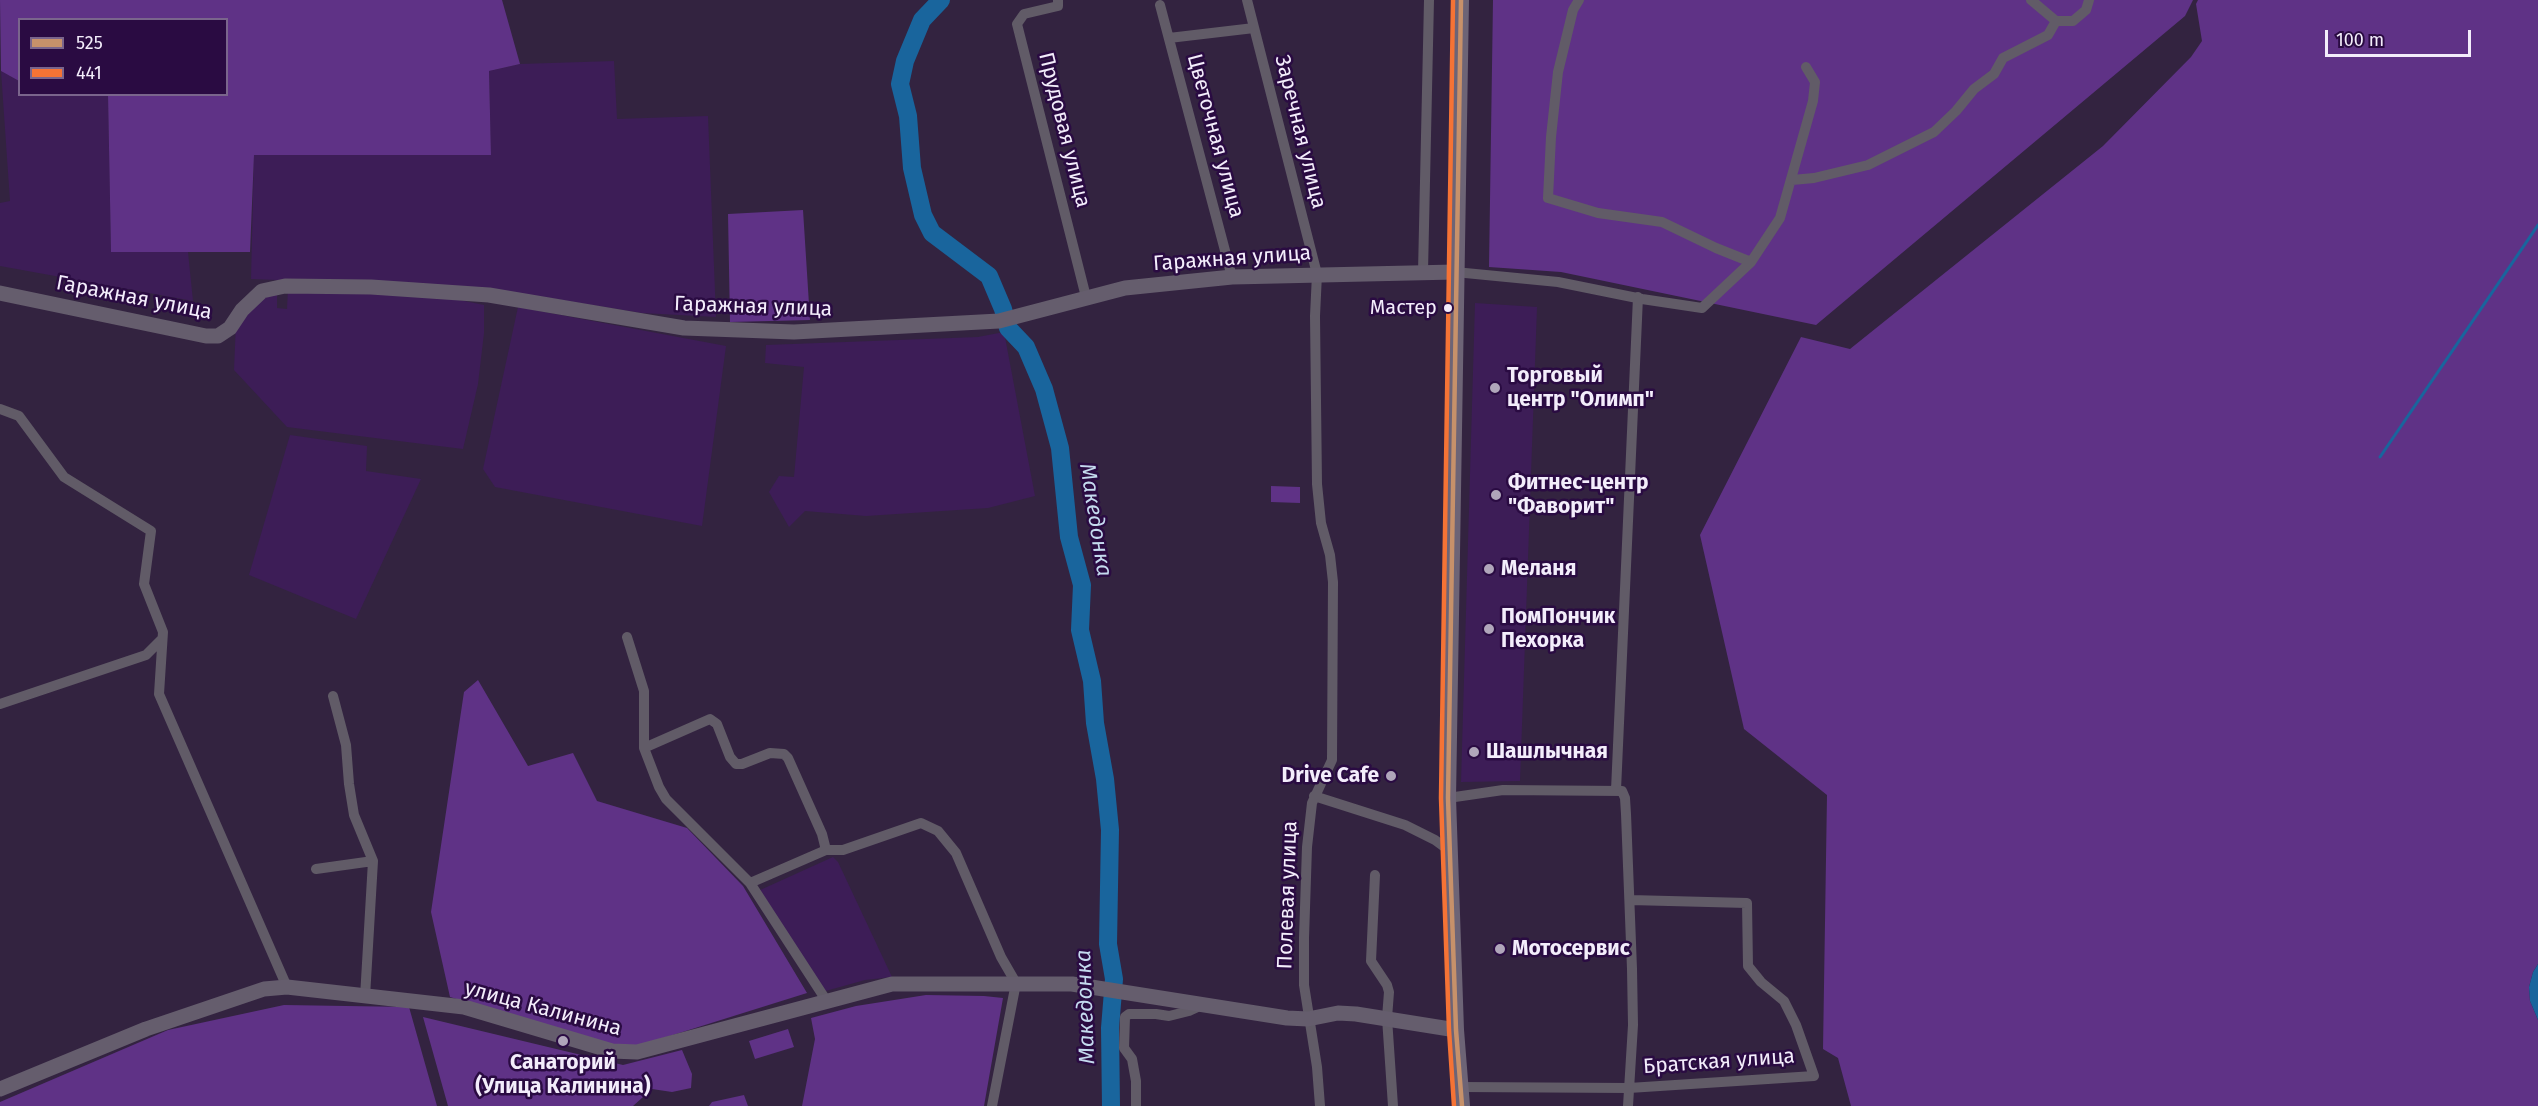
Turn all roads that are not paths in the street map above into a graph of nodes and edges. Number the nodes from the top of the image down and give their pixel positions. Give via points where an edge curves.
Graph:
1 (1058, 0) edge
2 (1247, 0) edge
3 (1429, 0) edge
4 (1461, 0) edge
5 (1579, 0) edge
6 (2031, 0) edge
7 (2089, 0) edge
8 (1160, 5) dead end
9 (2056, 21) junction
10 (1254, 28) junction
11 (1169, 38) junction
12 (1806, 67) dead end
13 (1792, 180) junction
14 (1751, 262) junction
15 (1423, 272) junction
16 (1455, 272) junction
17 (1317, 274) junction
18 (1232, 277) junction
19 (0, 293) edge
20 (1086, 297) junction
21 (1638, 297) junction
22 (0, 409) edge
23 (627, 638) dead end
24 (162, 639) junction
25 (333, 696) dead end
26 (0, 704) edge
27 (644, 748) junction
28 (1616, 790) junction
29 (1314, 796) junction
30 (1448, 798) junction
31 (826, 850) junction
32 (1450, 851) junction
33 (373, 861) junction
34 (315, 869) dead end
35 (1375, 875) dead end
36 (750, 883) junction
37 (1630, 900) junction
38 (1016, 983) junction
39 (287, 987) junction
40 (365, 997) junction
41 (826, 1000) junction
42 (1203, 1004) junction
43 (1386, 1018) junction
44 (1308, 1019) junction
45 (1456, 1030) junction
46 (1461, 1087) junction
47 (1629, 1088) junction
48 (0, 1089) edge
49 (992, 1106) edge
50 (1136, 1106) edge
51 (1320, 1106) edge
52 (1393, 1106) edge
53 (1462, 1106) edge
54 (1628, 1106) edge

1 - 20 street, Прудовая улица via 1059,6 1024,14 1017,24
2 - 10 street, Заречная улица
3 - 15 street
4 - 16 main road
5 - 14 street via 1558,72 1548,198 1598,213 1662,222
6 - 9 street
7 - 9 street via 2086,10 2073,21
8 - 11 street, Цветочная улица
9 - 13 street via 2048,35 2003,58 1994,74 1974,89 1934,132 1868,165
10 - 11 street
10 - 17 street, Заречная улица
11 - 18 street, Цветочная улица
12 - 13 street via 1815,82 1813,101
13 - 14 street via 1780,218
14 - 21 street via 1702,308
15 - 16 main road, Гаражная улица
15 - 17 main road, Гаражная улица
16 - 21 street via 1558,282
16 - 30 main road
17 - 18 main road, Гаражная улица
17 - 29 street, Заречная улица via 1317,484 1333,582 1333,726 1332,760
18 - 20 main road, Гаражная улица via 1125,288
19 - 20 main road, Гаражная улица via 206,336 218,336 230,328 262,291 285,286 489,295 720,331 873,329 1004,320
21 - 28 street
22 - 24 street via 19,416 64,477 151,531 144,584 163,632
23 - 27 street via 644,691
24 - 26 street via 146,655
24 - 39 street via 159,694
25 - 33 street via 346,745 354,815
27 - 31 street via 710,719 717,724 736,764 770,753 784,754
27 - 36 street via 666,799
28 - 30 street via 1503,790
28 - 37 street, Братская улица via 1622,791 1625,798
29 - 32 street, Полевая улица via 1405,825
29 - 44 street, Полевая улица via 1306,847 1304,985
30 - 32 main road
31 - 36 street
31 - 38 street via 843,850 921,823 938,831 956,853
32 - 45 main road
33 - 34 street
33 - 40 street
35 - 43 street via 1371,961 1389,992
36 - 41 street
37 - 47 street, Братская улица via 1633,1025
37 - 47 street, Братская улица via 1747,903 1748,966 1784,1001 1814,1076
38 - 41 main road, улица Калинина via 892,984
38 - 42 main road, улица Калинина via 1072,984
38 - 49 street
39 - 40 main road, улица Калинина
39 - 48 main road, улица Калинина via 264,989 146,1029
40 - 41 main road, улица Калинина via 464,1007 612,1051 637,1052
42 - 44 main road, улица Калинина
42 - 50 street via 1169,1016 1125,1017 1124,1048 1132,1059
43 - 44 main road, улица Калинина via 1338,1013
43 - 45 main road, улица Калинина
43 - 52 street
44 - 51 street, Полевая улица
45 - 46 main road
46 - 47 street
46 - 53 main road
47 - 54 street

